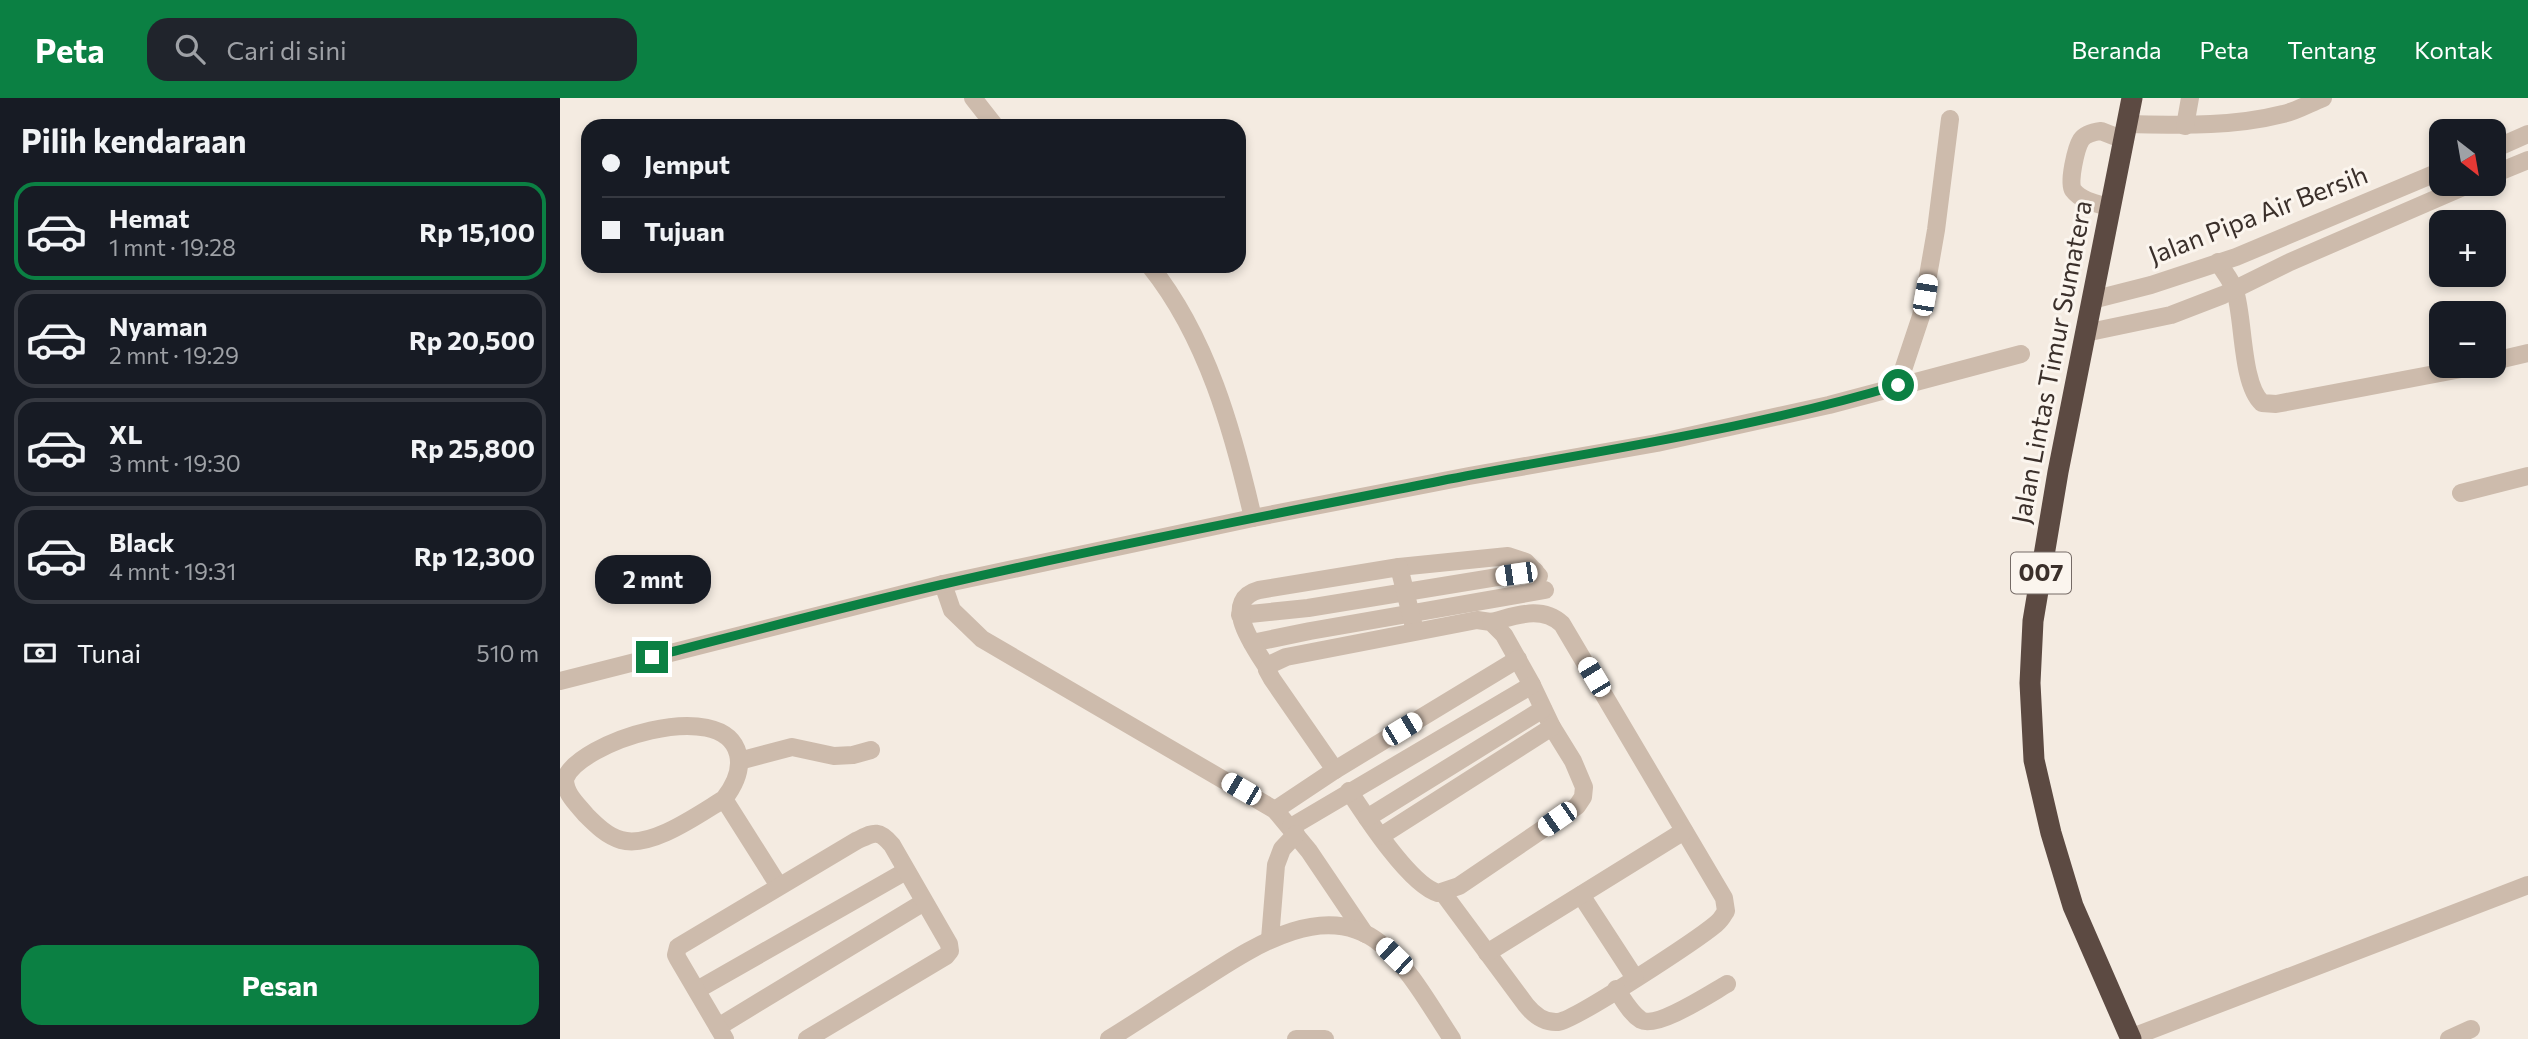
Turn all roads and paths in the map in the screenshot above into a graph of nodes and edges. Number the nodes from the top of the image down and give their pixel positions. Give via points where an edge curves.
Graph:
1 (973, 98) edge
2 (2132, 98) edge
3 (2190, 98) edge
4 (2323, 98) edge
5 (990, 119) edge
6 (1950, 119) dead end
7 (2185, 126) junction
8 (2126, 132) junction
9 (2528, 134) edge
10 (2506, 144) edge
11 (2528, 160) edge
12 (2506, 169) edge
13 (2429, 176) edge
14 (2442, 196) edge
15 (2109, 207) junction
16 (2218, 262) junction
17 (1155, 273) edge
18 (2235, 289) junction
19 (2092, 300) junction
20 (2085, 333) junction
21 (2528, 353) edge
22 (2021, 354) dead end
23 (2506, 358) edge
24 (2429, 375) edge
25 (1898, 385) junction
26 (2528, 476) edge
27 (2460, 493) dead end
28 (1253, 518) junction
29 (1399, 567) junction
30 (1535, 571) junction
31 (943, 584) junction
32 (1545, 590) junction
33 (1405, 592) junction
34 (1549, 614) junction
35 (1240, 615) junction
36 (1491, 622) junction
37 (1413, 623) junction
38 (1252, 643) junction
39 (1518, 659) junction
40 (1268, 669) junction
41 (560, 681) edge
42 (1532, 685) junction
43 (1543, 709) junction
44 (1552, 727) junction
45 (871, 750) dead end
46 (739, 761) junction
47 (1335, 770) junction
48 (1349, 791) junction
49 (724, 799) junction
50 (1275, 810) junction
51 (1367, 818) junction
52 (1294, 831) junction
53 (1684, 831) junction
54 (1381, 836) junction
55 (906, 871) junction
56 (2528, 885) edge
57 (779, 886) junction
58 (1443, 893) junction
59 (1581, 895) junction
60 (924, 902) junction
61 (1365, 934) junction
62 (1270, 939) junction
63 (1487, 953) junction
64 (1635, 978) junction
65 (1727, 984) dead end
66 (1616, 989) junction
67 (697, 990) junction
68 (2471, 1029) dead end
69 (722, 1033) edge
70 (2131, 1038) edge
71 (807, 1039) edge
72 (1110, 1039) edge
73 (1296, 1039) edge
74 (1325, 1039) edge
75 (1452, 1039) edge
76 (2449, 1039) edge

1 - 5 street
2 - 8 highway, Jalan Lintas Timur Sumatera / 007
3 - 7 street
4 - 7 street via 2287,114
6 - 25 street via 1921,316
7 - 8 street
8 - 15 highway, Jalan Lintas Timur Sumatera / 007
8 - 15 street via 2085,136 2071,176 2071,186 2079,195
9 - 10 street
11 - 12 street
13 - 16 street, Jalan Pipa Air Bersih
14 - 18 street
15 - 19 highway, Jalan Lintas Timur Sumatera / 007
16 - 18 street
16 - 19 street, Jalan Pipa Air Bersih
17 - 28 street via 1215,386
18 - 20 street via 2171,315
18 - 24 street via 2246,360 2257,398 2264,403
19 - 20 highway, Jalan Lintas Timur Sumatera / 007
20 - 70 highway, Jalan Lintas Timur Sumatera / 007 via 2033,621 2031,723 2050,833 2073,906
21 - 23 street
22 - 25 street
25 - 28 street via 1657,443
26 - 27 street
28 - 31 street
29 - 30 street via 1508,556
29 - 33 street
29 - 35 street via 1254,591 1242,600
30 - 32 street
30 - 33 street
31 - 41 street
31 - 50 street via 953,610 982,639
32 - 34 street
32 - 37 street
33 - 35 street
33 - 37 street
34 - 36 street
34 - 53 street via 1566,629
35 - 38 street
36 - 37 street
36 - 39 street
37 - 38 street
37 - 40 street via 1286,657
38 - 40 street
39 - 42 street
39 - 47 street
40 - 47 street
42 - 43 street
42 - 48 street
43 - 44 street
43 - 51 street
44 - 54 street
44 - 58 street via 1580,774 1584,792 1580,801
45 - 46 street via 834,756 792,747
46 - 49 street via 736,780
46 - 49 street via 734,744 722,732 681,725 618,741 578,762 565,779 568,793 585,813 608,835 626,842 659,835
47 - 50 street
48 - 51 street
48 - 52 street
49 - 57 street
50 - 52 street
51 - 54 street
52 - 61 street
52 - 62 street via 1276,865
53 - 59 street
53 - 64 street via 1724,898 1726,911 1702,935
54 - 58 street via 1420,884
55 - 57 street via 892,845 875,833
55 - 60 street
55 - 67 street
56 - 70 street
57 - 67 street via 679,946 677,957
58 - 63 street
59 - 63 street
59 - 64 street
60 - 69 street
60 - 71 street via 949,944 948,954
61 - 62 street via 1334,926 1312,927
61 - 75 street via 1394,956
62 - 72 street
63 - 66 street via 1525,1005 1551,1021 1571,1017
64 - 66 street
65 - 66 street via 1648,1022 1631,1010
67 - 69 street
68 - 76 street
73 - 74 street

